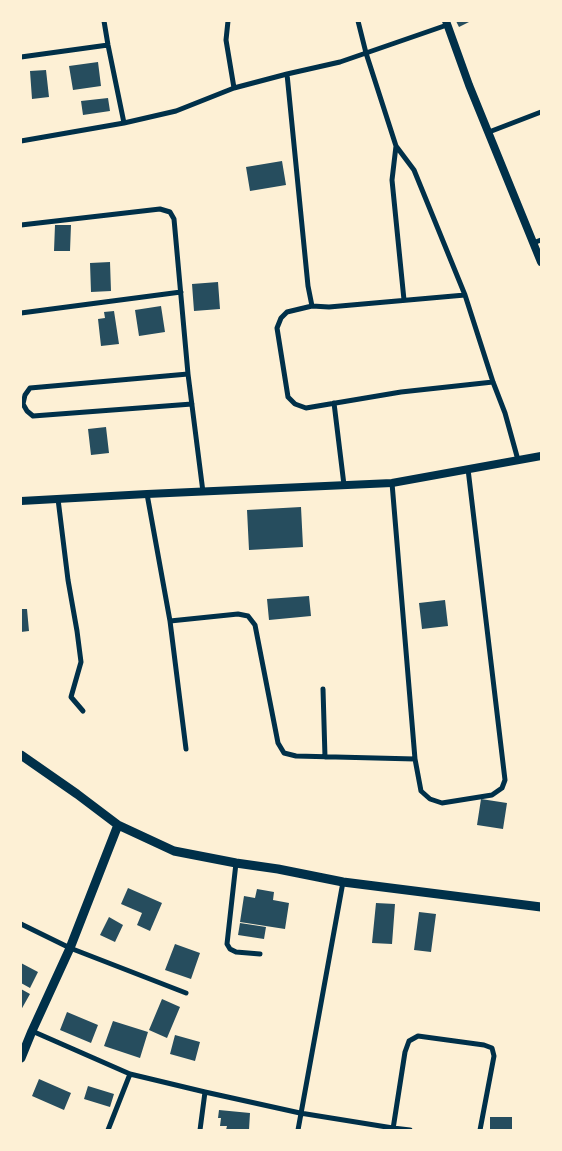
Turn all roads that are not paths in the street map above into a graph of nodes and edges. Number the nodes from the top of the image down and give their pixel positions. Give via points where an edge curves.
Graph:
1 (104, 21) edge
2 (228, 21) edge
3 (358, 21) edge
4 (446, 23) edge
5 (108, 45) junction
6 (366, 53) junction
7 (21, 57) edge
8 (287, 74) junction
9 (234, 88) junction
10 (541, 112) edge
11 (124, 123) junction
12 (489, 132) junction
13 (21, 141) edge
14 (396, 146) junction
15 (21, 225) edge
16 (541, 240) edge
17 (533, 243) junction
18 (541, 262) edge
19 (181, 292) junction
20 (466, 295) junction
21 (404, 300) junction
22 (312, 306) junction
23 (21, 312) edge
24 (188, 374) junction
25 (493, 382) junction
26 (192, 404) junction
27 (334, 404) junction
28 (541, 456) edge
29 (518, 460) junction
30 (468, 469) junction
31 (392, 484) junction
32 (344, 485) junction
33 (203, 492) junction
34 (147, 494) junction
35 (58, 499) junction
36 (21, 501) edge
37 (170, 621) junction
38 (323, 690) dead end
39 (83, 711) dead end
40 (186, 749) dead end
41 (21, 755) edge
42 (325, 757) junction
43 (415, 759) junction
44 (118, 825) junction
45 (236, 863) junction
46 (342, 882) junction
47 (541, 907) edge
48 (21, 924) edge
49 (70, 948) junction
50 (260, 954) dead end
51 (186, 993) dead end
52 (32, 1031) junction
53 (21, 1058) edge
54 (130, 1074) junction
55 (205, 1092) junction
56 (300, 1113) junction
57 (393, 1129) edge
58 (108, 1130) edge
59 (200, 1130) edge
60 (298, 1130) edge
61 (410, 1130) edge
62 (480, 1130) edge

1 - 5 street
2 - 9 street via 226,40
3 - 6 street
4 - 6 street
4 - 12 street
5 - 7 street
5 - 11 street
6 - 8 street
6 - 14 street
8 - 9 street
8 - 22 street
9 - 11 street via 176,111
10 - 12 street
11 - 13 street
12 - 17 street
14 - 20 street via 414,170
14 - 21 street via 392,180
15 - 19 street via 160,209 170,212 174,219
16 - 17 street
17 - 18 street
19 - 23 street
19 - 24 street
20 - 21 street
20 - 25 street
21 - 22 street
22 - 27 street via 287,312 277,328 288,396 295,404 306,408
24 - 26 street
24 - 26 street via 30,388 23,404 33,416
25 - 27 street via 401,392
25 - 29 street
26 - 33 street
27 - 32 street
28 - 29 street
29 - 30 street
30 - 31 street
30 - 43 street via 505,780 502,788 492,795 442,803 430,799 422,791
31 - 32 street
31 - 43 street
32 - 33 street
33 - 34 street
34 - 35 street
34 - 37 street
35 - 36 street
35 - 39 street via 81,662 71,697
37 - 40 street
37 - 42 street via 238,614 248,616 255,625 278,743 284,753 290,755
38 - 42 street
41 - 44 main road
42 - 43 street
44 - 45 main road via 174,851
44 - 49 main road
45 - 46 main road
45 - 50 street via 227,944 236,952
46 - 47 main road
46 - 56 street
48 - 49 street
49 - 51 street
49 - 52 main road
52 - 53 main road
52 - 54 street
54 - 55 street
54 - 58 street
55 - 56 street
55 - 59 street
56 - 57 street
56 - 60 street
57 - 61 street
57 - 62 street via 405,1052 409,1041 418,1036 484,1044 492,1048 494,1056

